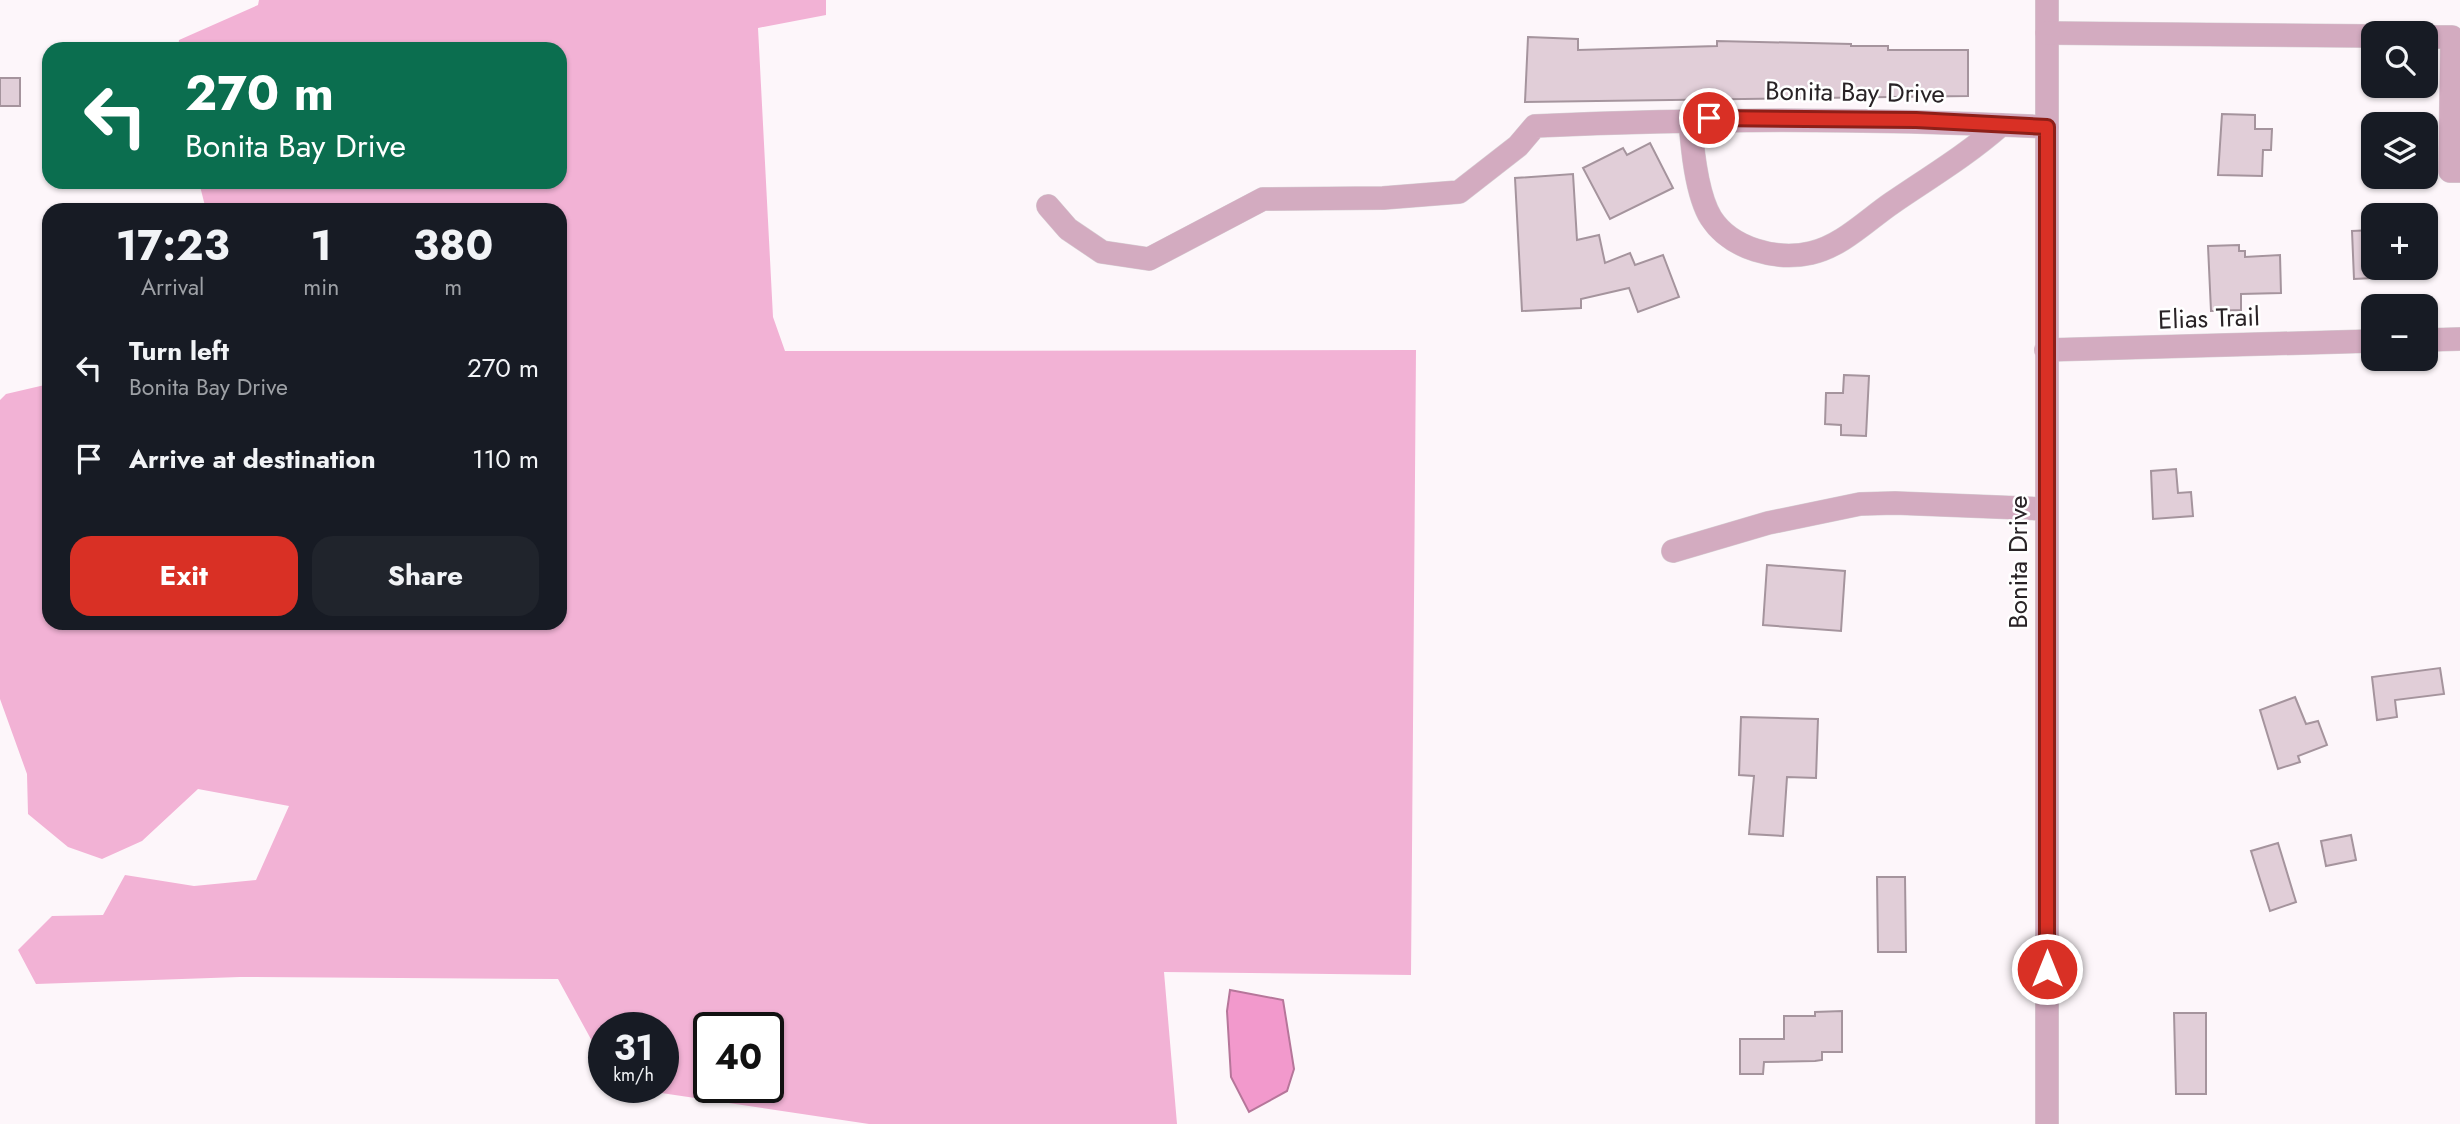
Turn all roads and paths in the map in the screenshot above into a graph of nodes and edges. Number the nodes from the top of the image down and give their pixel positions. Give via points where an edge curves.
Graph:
1 (2047, 0) edge
2 (2047, 33) junction
3 (2361, 36) edge
4 (2438, 37) edge
5 (1690, 119) junction
6 (2001, 125) junction
7 (2047, 127) junction
8 (2460, 171) edge
9 (1048, 206) dead end
10 (2460, 339) edge
11 (2438, 340) edge
12 (2361, 341) edge
13 (2046, 350) junction
14 (2046, 509) junction
15 (1673, 551) dead end
16 (2047, 1124) edge

1 - 2 street, Bonita Drive
2 - 3 street
2 - 7 street, Bonita Drive
4 - 8 street via 2452,37 2450,172
5 - 6 street, Bonita Bay Drive
5 - 6 street via 1692,150 1711,218 1734,240 1761,254 1811,254 1838,242 1966,155
5 - 9 street, Bonita Bay Drive via 1535,126 1518,146 1459,192 1263,199 1149,259 1102,252 1068,229
6 - 7 street, Bonita Bay Drive
7 - 13 street, Bonita Drive
10 - 11 street
12 - 13 street, Elias Trail
13 - 14 street, Bonita Drive
14 - 15 street via 1860,504 1768,523
14 - 16 street, Bonita Drive

